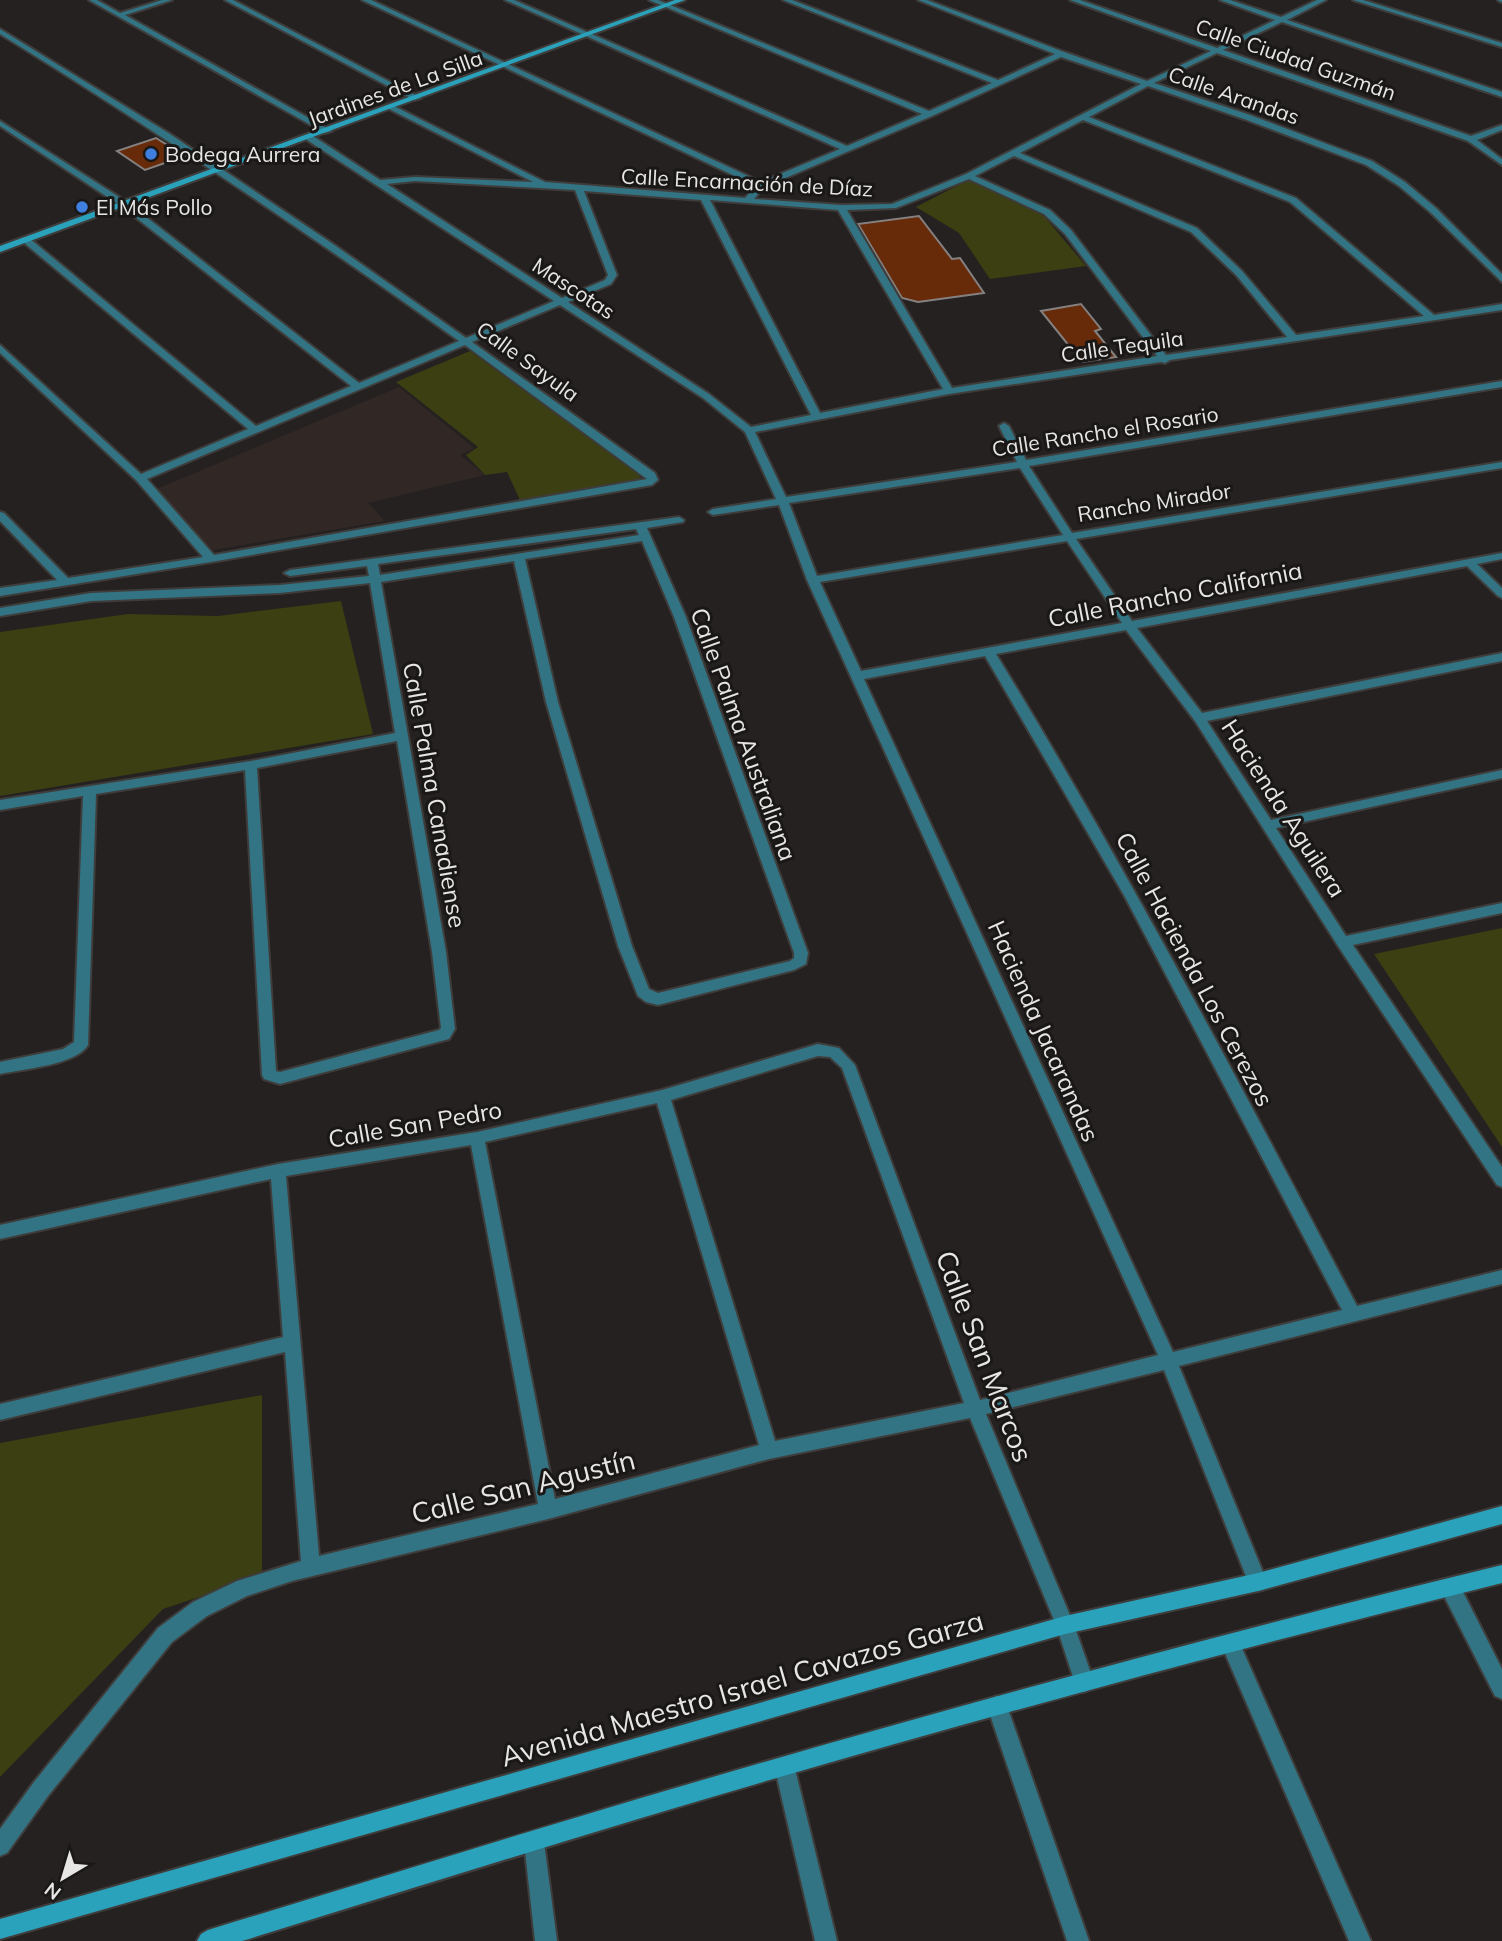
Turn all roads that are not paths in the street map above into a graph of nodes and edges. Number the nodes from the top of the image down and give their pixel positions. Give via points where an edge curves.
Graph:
1 (92, 0) edge
2 (169, 0) edge
3 (229, 0) edge
4 (365, 0) edge
5 (508, 0) edge
6 (652, 0) edge
7 (682, 0) edge
8 (786, 0) edge
9 (921, 0) edge
10 (1073, 0) edge
11 (1223, 0) edge
12 (1322, 0) edge
13 (1356, 0) edge
14 (666, 6) junction
15 (119, 15) junction
16 (1282, 19) junction
17 (0, 31) edge
18 (589, 35) junction
19 (1502, 45) edge
20 (1217, 50) junction
21 (1060, 54) junction
22 (505, 66) junction
23 (997, 82) junction
24 (1148, 83) junction
25 (1502, 95) edge
26 (416, 98) junction
27 (392, 107) junction
28 (929, 114) junction
29 (1085, 118) junction
30 (0, 123) edge
31 (1502, 127) edge
32 (328, 131) junction
33 (310, 138) junction
34 (1471, 139) junction
35 (848, 149) junction
36 (1016, 153) junction
37 (1502, 163) edge
38 (221, 170) junction
39 (969, 176) junction
40 (376, 183) junction
41 (545, 185) junction
42 (761, 186) junction
43 (579, 189) junction
44 (705, 199) junction
45 (747, 201) junction
46 (124, 204) junction
47 (841, 208) junction
48 (26, 240) junction
49 (3, 245) edge
50 (1502, 279) edge
51 (564, 301) junction
52 (1502, 307) edge
53 (1432, 318) junction
54 (1295, 340) junction
55 (468, 342) junction
56 (0, 348) edge
57 (1165, 360) junction
58 (1502, 384) edge
59 (359, 388) junction
60 (948, 391) junction
61 (816, 415) junction
62 (1004, 426) dead end
63 (255, 430) junction
64 (749, 430) junction
65 (1023, 464) junction
66 (1502, 465) edge
67 (140, 478) junction
68 (783, 502) junction
69 (713, 512) dead end
70 (0, 515) edge
71 (678, 520) dead end
72 (643, 531) junction
73 (1068, 535) junction
74 (1502, 556) edge
75 (519, 557) junction
76 (211, 559) junction
77 (1469, 562) junction
78 (372, 563) junction
79 (290, 573) dead end
80 (376, 579) junction
81 (813, 580) junction
82 (66, 582) junction
83 (0, 592) edge
84 (1502, 594) edge
85 (0, 612) edge
86 (1128, 624) junction
87 (988, 651) junction
88 (1502, 657) edge
89 (857, 676) junction
90 (1199, 718) junction
91 (401, 736) junction
92 (251, 765) junction
93 (1502, 774) edge
94 (90, 792) junction
95 (0, 805) edge
96 (1269, 825) junction
97 (1502, 908) edge
98 (1343, 942) junction
99 (834, 1052) joint
100 (0, 1068) edge
101 (662, 1096) junction
102 (477, 1138) junction
103 (278, 1171) junction
104 (1502, 1180) edge
105 (0, 1232) edge
106 (1502, 1277) edge
107 (1352, 1313) junction
108 (292, 1343) junction
109 (1168, 1359) junction
110 (975, 1409) junction
111 (0, 1412) edge
112 (769, 1451) junction
113 (548, 1510) junction
114 (1502, 1515) edge
115 (312, 1569) junction
116 (1502, 1574) edge
117 (1258, 1582) junction
118 (1450, 1587) junction
119 (1065, 1625) junction
120 (1230, 1644) junction
121 (1084, 1682) junction
122 (1502, 1689) edge
123 (998, 1706) junction
124 (785, 1769) junction
125 (534, 1842) junction
126 (0, 1846) edge
127 (0, 1929) edge
128 (230, 1938) edge
129 (208, 1941) edge
130 (546, 1941) edge
131 (826, 1941) edge
132 (1078, 1941) edge
133 (1360, 1941) edge

1 - 15 street
2 - 15 street
3 - 26 street
4 - 22 street
5 - 18 street
6 - 14 street
7 - 14 street, Jardines de La Silla
8 - 23 street
9 - 21 street, Calle Arandas
10 - 20 street, Calle Ciudad Guzmán
11 - 16 street
12 - 16 street, Calle Encarnación de Díaz
13 - 19 street
14 - 18 street, Jardines de La Silla
14 - 28 street
15 - 32 street
16 - 20 street, Calle Encarnación de Díaz
16 - 25 street
17 - 38 street, Calle Sayula
18 - 22 street, Jardines de La Silla
18 - 35 street
20 - 24 street, Calle Encarnación de Díaz
20 - 34 street, Calle Ciudad Guzmán
21 - 23 street
21 - 24 street, Calle Arandas
22 - 26 street, Jardines de La Silla
22 - 42 street
23 - 28 street
24 - 29 street, Calle Encarnación de Díaz
24 - 50 street, Calle Arandas via 1369,163 1433,210
26 - 27 street, Jardines de La Silla
27 - 32 street, Jardines de La Silla
27 - 41 street
28 - 35 street
29 - 36 street, Calle Encarnación de Díaz
29 - 53 street via 1293,200
30 - 46 street
31 - 34 street
32 - 33 street, Jardines de La Silla
33 - 38 street, Jardines de La Silla
33 - 40 street, Mascotas
34 - 37 street, Calle Ciudad Guzmán
35 - 42 street
36 - 39 street, Calle Encarnación de Díaz
36 - 54 street via 1194,230 1239,273
38 - 46 street, Jardines de La Silla
38 - 55 street, Calle Sayula
39 - 47 street, Calle Encarnación de Díaz via 904,204
39 - 57 street via 1047,212 1068,232
40 - 41 street, Calle Encarnación de Díaz via 415,179
40 - 51 street, Mascotas
41 - 43 street, Calle Encarnación de Díaz
42 - 45 street
43 - 44 street, Calle Encarnación de Díaz
43 - 51 street via 613,275 608,282
44 - 45 street, Calle Encarnación de Díaz
44 - 61 street
45 - 47 street, Calle Encarnación de Díaz
46 - 48 street, Jardines de La Silla
46 - 59 street
47 - 60 street
48 - 49 street, Jardines de La Silla
48 - 63 street
51 - 55 street
51 - 64 street, Mascotas
52 - 53 street, Calle Tequila
53 - 54 street, Calle Tequila
54 - 57 street, Calle Tequila
55 - 59 street
55 - 76 street, Calle Sayula via 653,480
56 - 67 street
57 - 60 street, Calle Tequila
58 - 65 street, Calle Rancho el Rosario
59 - 63 street
60 - 61 street, Calle Tequila
61 - 64 street, Calle Tequila
62 - 65 street, Hacienda Aguilera
63 - 67 street
64 - 68 street, Mascotas
65 - 68 street, Calle Rancho el Rosario
65 - 73 street, Hacienda Aguilera
66 - 73 street, Rancho Mirador
67 - 76 street
68 - 69 street, Calle Rancho el Rosario
68 - 81 street, Hacienda Jacarandas
70 - 82 street
71 - 72 street
72 - 75 street
72 - 75 street, Calle Palma Australiana via 685,629 801,960 658,999 646,996 625,946 552,702
72 - 78 street
73 - 81 street, Rancho Mirador
73 - 86 street, Hacienda Aguilera
74 - 77 street, Calle Rancho California
75 - 80 street
76 - 82 street
77 - 84 street
77 - 86 street, Calle Rancho California
78 - 79 street
78 - 80 street, Calle Palma Canadiense
80 - 85 street via 280,589 91,597
80 - 91 street, Calle Palma Canadiense
81 - 89 street, Hacienda Jacarandas
82 - 83 street
86 - 87 street, Calle Rancho California
86 - 90 street, Hacienda Aguilera
87 - 89 street, Calle Rancho California
87 - 107 street, Calle Hacienda Los Cerezos via 1137,906
88 - 90 street
89 - 109 street, Hacienda Jacarandas
90 - 96 street, Hacienda Aguilera
91 - 92 street
91 - 92 street, Calle Palma Canadiense via 439,952 447,1029 444,1035 279,1078 269,1075
92 - 94 street
93 - 96 street
94 - 95 street
94 - 100 street via 81,1045 77,1050
96 - 98 street, Hacienda Aguilera
97 - 98 street
98 - 104 street, Hacienda Aguilera
99 - 101 street, Calle San Pedro via 818,1050
99 - 110 street, Calle San Marcos via 848,1065
101 - 102 street, Calle San Pedro
101 - 112 street
102 - 103 street, Calle San Pedro
102 - 113 street
103 - 105 street, Calle San Pedro
103 - 108 street
106 - 107 street, Calle San Agustín
107 - 109 street, Calle San Agustín
108 - 111 street
108 - 115 street
109 - 110 street, Calle San Agustín
109 - 117 street, Hacienda Jacarandas
110 - 112 street, Calle San Agustín
110 - 119 street, Calle San Marcos
112 - 113 street, Calle San Agustín
113 - 115 street, Calle San Agustín
114 - 117 street, Avenida Maestro Israel Cavazos Garza
115 - 126 street, Calle San Agustín via 244,1588 200,1609 165,1635
116 - 118 street
117 - 119 street, Avenida Maestro Israel Cavazos Garza
118 - 120 street
118 - 122 street
119 - 121 street, Calle San Marcos
119 - 127 street, Avenida Maestro Israel Cavazos Garza
120 - 121 street
120 - 133 street
121 - 123 street
123 - 124 street
123 - 132 street
124 - 125 street
124 - 131 street
125 - 128 street
125 - 130 street
128 - 129 street

